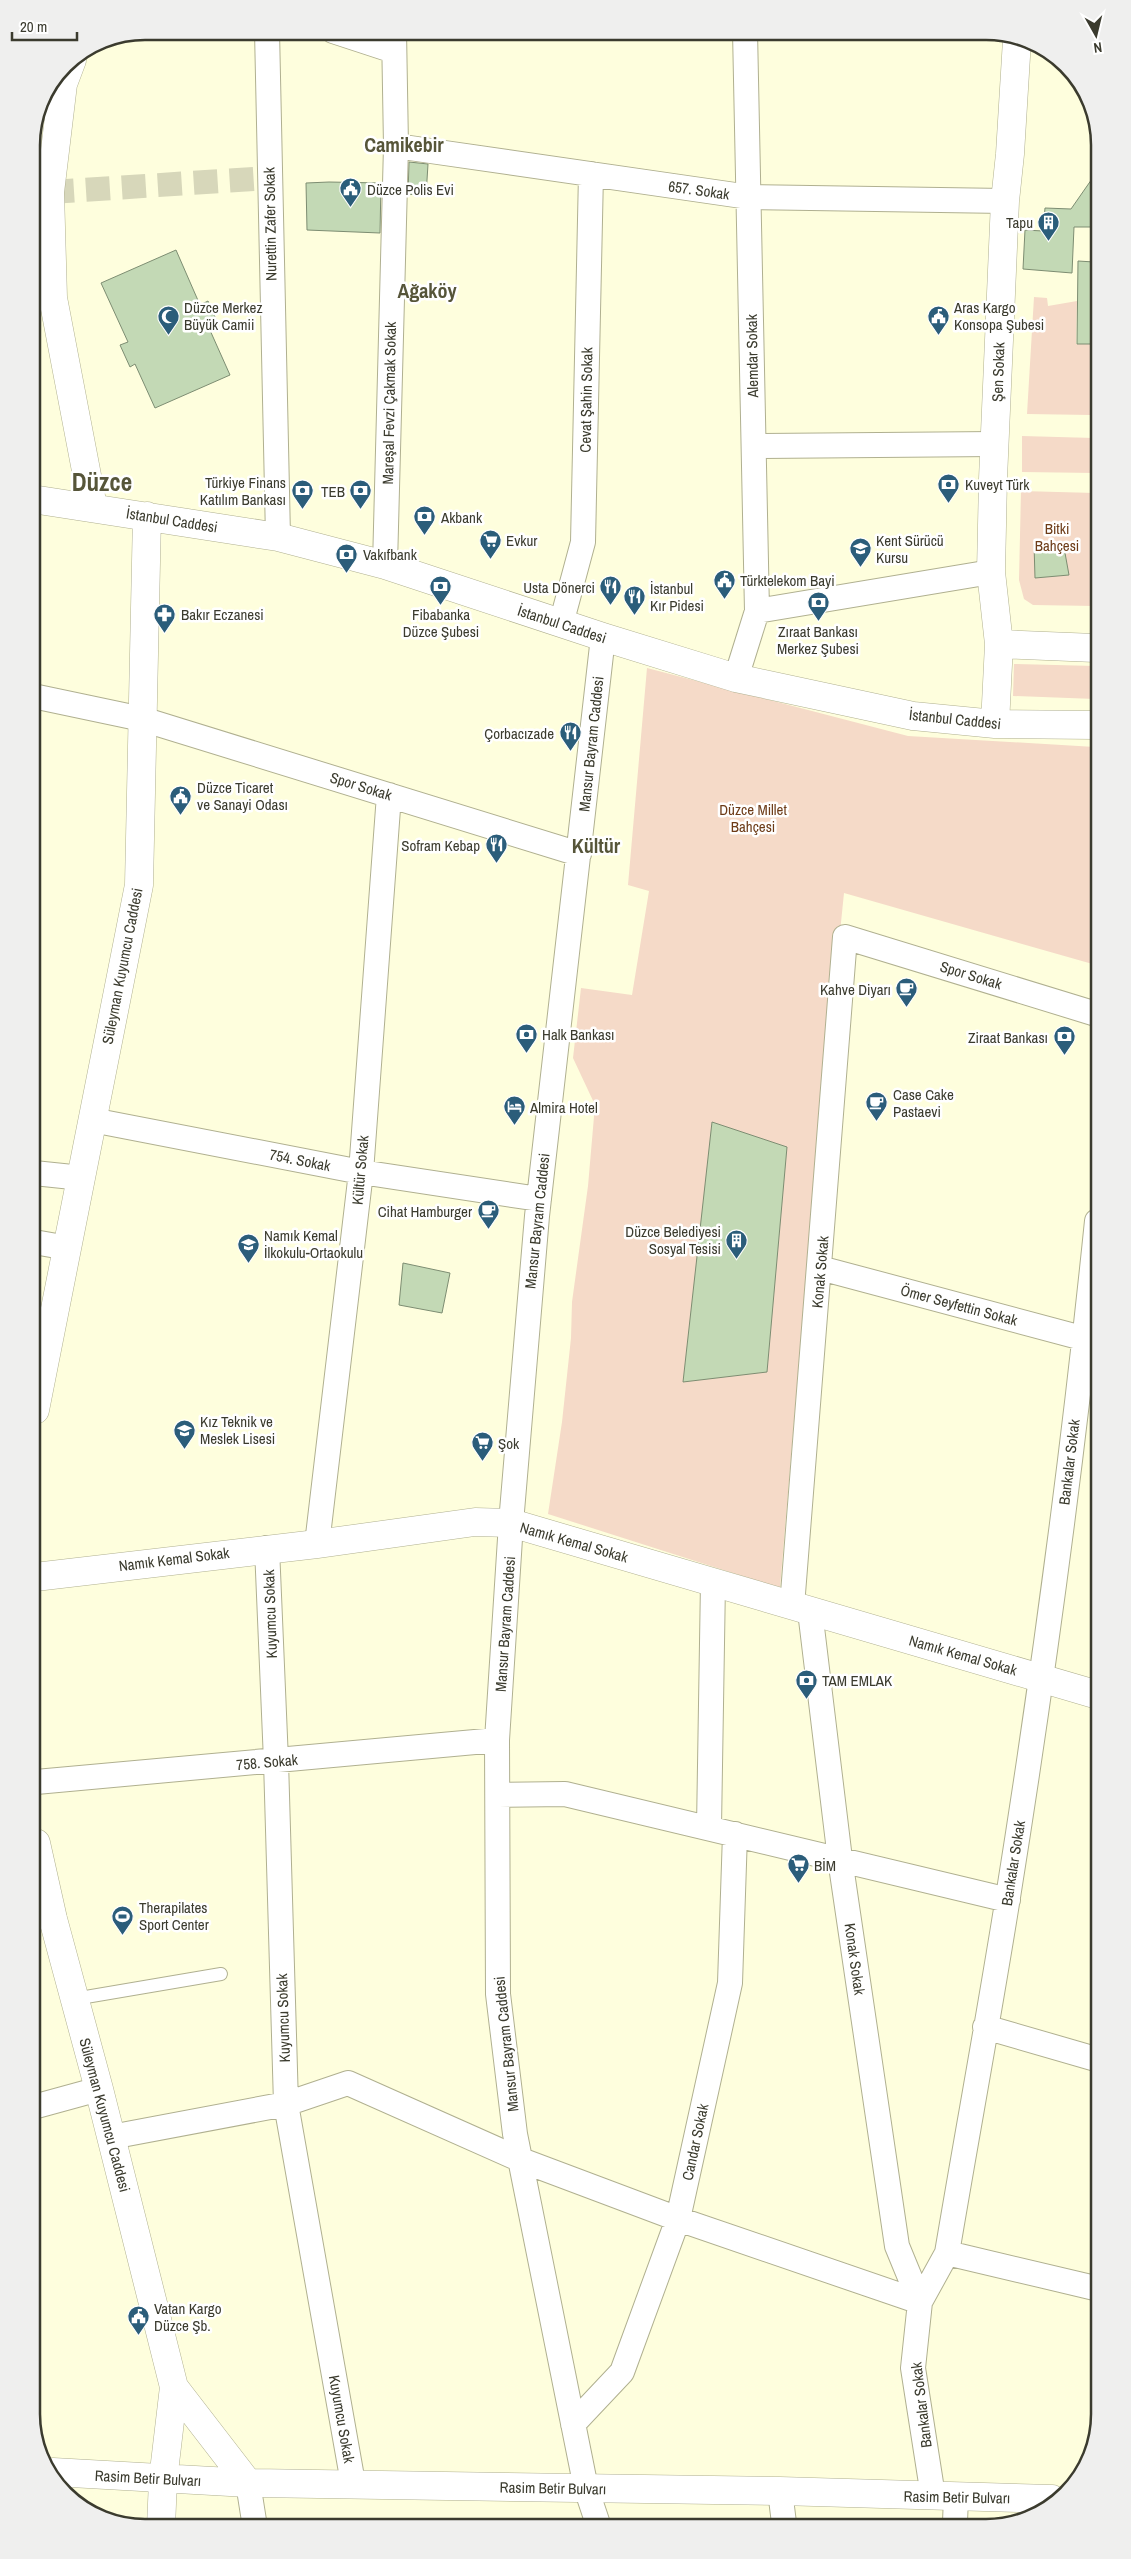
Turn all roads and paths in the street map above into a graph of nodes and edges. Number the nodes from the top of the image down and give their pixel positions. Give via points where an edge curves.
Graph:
1 (267, 40) edge
2 (745, 40) edge
3 (394, 41) edge
4 (1017, 45) edge
5 (66, 77) edge
6 (396, 146) junction
7 (590, 174) junction
8 (41, 192) edge
9 (749, 197) junction
10 (1005, 201) junction
11 (994, 444) junction
12 (754, 446) junction
13 (40, 500) edge
14 (93, 507) junction
15 (147, 516) junction
16 (278, 536) junction
17 (385, 564) junction
18 (991, 572) junction
19 (757, 610) junction
20 (561, 624) junction
21 (603, 637) junction
22 (999, 644) junction
23 (1091, 648) edge
24 (736, 678) junction
25 (40, 697) edge
26 (142, 719) junction
27 (995, 724) junction
28 (1091, 725) edge
29 (389, 794) junction
30 (579, 854) junction
31 (845, 937) joint
32 (1091, 1012) edge
33 (92, 1120) junction
34 (361, 1172) junction
35 (40, 1174) edge
36 (82, 1178) junction
37 (538, 1199) junction
38 (40, 1243) edge
39 (68, 1248) junction
40 (820, 1268) junction
41 (1091, 1341) edge
42 (40, 1385) edge
43 (511, 1523) junction
44 (317, 1544) junction
45 (267, 1548) junction
46 (40, 1576) edge
47 (713, 1582) junction
48 (801, 1608) junction
49 (1042, 1678) junction
50 (1091, 1693) edge
51 (498, 1740) junction
52 (276, 1762) junction
53 (40, 1782) edge
54 (498, 1794) junction
55 (710, 1827) junction
56 (735, 1834) junction
57 (840, 1859) junction
58 (40, 1882) edge
59 (1008, 1900) junction
60 (44, 1920) edge
61 (221, 1974) dead end
62 (74, 1999) junction
63 (985, 2027) junction
64 (1091, 2058) edge
65 (99, 2089) junction
66 (286, 2104) junction
67 (40, 2105) edge
68 (112, 2137) junction
69 (521, 2160) junction
70 (678, 2219) junction
71 (947, 2253) junction
72 (1091, 2287) edge
73 (920, 2302) junction
74 (174, 2387) junction
75 (573, 2424) junction
76 (58, 2472) edge
77 (163, 2480) junction
78 (248, 2483) junction
79 (353, 2484) junction
80 (586, 2488) junction
81 (780, 2491) junction
82 (1047, 2499) edge
83 (948, 2505) edge
84 (161, 2519) edge
85 (254, 2519) edge
86 (596, 2519) edge
87 (784, 2519) edge

1 - 16 street, Nurettin Zafer Sokak
2 - 9 street, Alemdar Sokak
3 - 6 street, Mareşal Fevzi Çakmak Sokak
4 - 10 main road, Şen Sokak
5 - 8 main road
6 - 7 street, 657. Sokak
6 - 17 street, Mareşal Fevzi Çakmak Sokak
7 - 9 street, 657. Sokak
7 - 20 street, Cevat Şahin Sokak via 583,542
8 - 14 main road via 52,298
9 - 10 street, 657. Sokak
9 - 12 street, Alemdar Sokak
10 - 11 main road, Şen Sokak
11 - 12 street
11 - 18 main road, Şen Sokak
12 - 19 street, Alemdar Sokak
13 - 14 main road, İstanbul Caddesi
14 - 15 main road, İstanbul Caddesi
15 - 16 main road, İstanbul Caddesi
15 - 26 main road, Süleyman Kuyumcu Caddesi
16 - 17 main road, İstanbul Caddesi
17 - 20 main road, İstanbul Caddesi
18 - 19 street
18 - 22 main road, Şen Sokak
19 - 24 street, Alemdar Sokak
20 - 21 main road, İstanbul Caddesi
21 - 24 main road, İstanbul Caddesi
21 - 30 street, Mansur Bayram Caddesi
22 - 23 main road
22 - 27 main road, Şen Sokak
24 - 27 main road, İstanbul Caddesi via 913,716
25 - 26 street, Spor Sokak
26 - 29 street, Spor Sokak
26 - 33 main road, Süleyman Kuyumcu Caddesi via 139,885
27 - 28 main road, İstanbul Caddesi
29 - 30 street, Spor Sokak
29 - 34 street, Kültür Sokak
30 - 37 street, Mansur Bayram Caddesi
31 - 32 street, Spor Sokak
31 - 40 street, Konak Sokak
33 - 34 street, 754. Sokak
33 - 36 main road, Süleyman Kuyumcu Caddesi
34 - 37 street, 754. Sokak
34 - 44 street, Kültür Sokak
35 - 36 street
36 - 39 main road, Süleyman Kuyumcu Caddesi
37 - 43 street, Mansur Bayram Caddesi
38 - 39 street
39 - 42 main road, Süleyman Kuyumcu Caddesi
40 - 41 street, Ömer Seyfettin Sokak
40 - 48 street, Konak Sokak
41 - 49 street, Bankalar Sokak
43 - 44 main road, Namık Kemal Sokak via 474,1522
43 - 47 main road, Namık Kemal Sokak
43 - 51 street, Mansur Bayram Caddesi
44 - 45 main road, Namık Kemal Sokak
45 - 46 main road, Namık Kemal Sokak
45 - 52 street, Kuyumcu Sokak
47 - 48 main road, Namık Kemal Sokak
47 - 55 street
48 - 49 main road, Namık Kemal Sokak
48 - 57 street, Konak Sokak
49 - 50 main road, Namık Kemal Sokak
49 - 59 street, Bankalar Sokak
51 - 52 street, 758. Sokak
51 - 54 street, Mansur Bayram Caddesi
52 - 53 street, 758. Sokak
52 - 66 street, Kuyumcu Sokak
54 - 55 street via 565,1794
54 - 69 street, Mansur Bayram Caddesi via 498,1994
55 - 56 street
56 - 57 street
56 - 70 street, Candar Sokak via 730,1983
57 - 59 street
57 - 73 street, Konak Sokak via 897,2246
58 - 60 main road, Süleyman Kuyumcu Caddesi
59 - 63 street, Bankalar Sokak
60 - 62 main road, Süleyman Kuyumcu Caddesi
61 - 62 lane
62 - 65 main road, Süleyman Kuyumcu Caddesi
63 - 64 street
63 - 71 street, Bankalar Sokak
65 - 67 street
65 - 68 main road, Süleyman Kuyumcu Caddesi
66 - 68 street
66 - 69 street via 348,2083
66 - 79 street, Kuyumcu Sokak
68 - 74 main road, Süleyman Kuyumcu Caddesi
69 - 70 street
69 - 75 street, Mansur Bayram Caddesi
70 - 73 street
70 - 75 street, Candar Sokak via 622,2372
71 - 72 street
71 - 73 street, Bankalar Sokak
73 - 83 street, Bankalar Sokak via 913,2368
74 - 77 main road
74 - 78 main road
75 - 80 street, Mansur Bayram Caddesi
76 - 77 main road, Rasim Betir Bulvarı
77 - 78 main road, Rasim Betir Bulvarı
77 - 84 main road
78 - 79 main road, Rasim Betir Bulvarı
78 - 85 street
79 - 80 main road, Rasim Betir Bulvarı
80 - 81 main road, Rasim Betir Bulvarı
80 - 86 street, Mansur Bayram Caddesi
81 - 83 main road, Rasim Betir Bulvarı
81 - 87 street
82 - 83 main road, Rasim Betir Bulvarı

